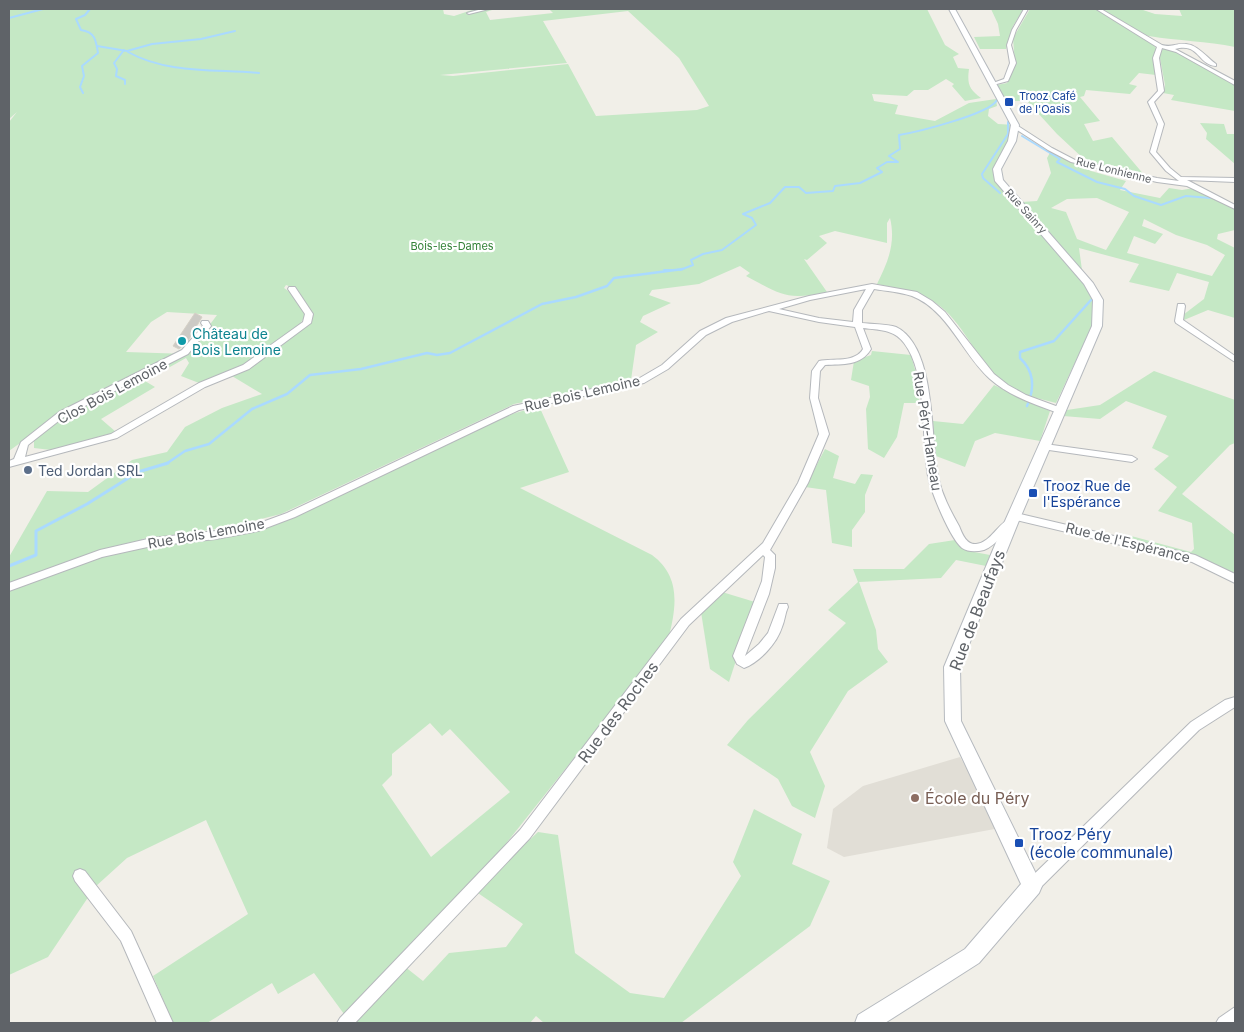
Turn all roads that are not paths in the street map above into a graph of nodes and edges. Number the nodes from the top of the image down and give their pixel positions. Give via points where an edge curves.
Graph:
1 (487, 9) edge
2 (952, 9) edge
3 (1026, 9) edge
4 (1098, 9) edge
5 (469, 13) dead end
6 (1160, 46) junction
7 (1171, 48) junction
8 (1235, 76) edge
9 (1235, 83) edge
10 (995, 84) junction
11 (1016, 127) junction
12 (1182, 178) junction
13 (1235, 180) edge
14 (1190, 184) junction
15 (1235, 207) edge
16 (872, 286) junction
17 (292, 289) dead end
18 (1181, 306) dead end
19 (769, 309) junction
20 (205, 323) dead end
21 (857, 324) junction
22 (1235, 360) edge
23 (1061, 411) junction
24 (1045, 447) junction
25 (1132, 459) dead end
26 (19, 460) junction
27 (9, 464) edge
28 (1014, 518) junction
29 (762, 550) junction
30 (1235, 579) edge
31 (9, 587) edge
32 (782, 607) dead end
33 (1235, 702) edge
34 (80, 876) dead end
35 (1032, 886) junction
36 (1235, 1015) edge
37 (165, 1023) edge
38 (346, 1023) edge
39 (866, 1023) edge
40 (1224, 1023) edge

1 - 5 street
2 - 10 street
3 - 10 street via 1009,45 1013,63 1006,80
4 - 6 street
6 - 7 street
6 - 12 street, Rue Lonhienne via 1156,58 1161,91 1151,102 1161,128 1153,152 1162,165
7 - 8 street via 1195,48 1208,62
7 - 9 street
10 - 11 street
11 - 14 street, Rue Lonhienne via 1050,150 1074,161
11 - 23 street, Rue Sainry via 997,169 1000,181 1070,260 1098,300 1097,326
12 - 13 street
12 - 14 street, Rue Lonhienne
14 - 15 street, Rue Lonhienne
16 - 19 street, Rue Bois Lemoine
16 - 21 street via 857,310
16 - 23 street, Rue Bois Lemoine via 914,294 929,303 942,314 991,376 1023,397
17 - 26 street via 309,314 307,323 246,367 202,385 114,436
18 - 22 street via 1179,321
19 - 21 street, Rue Péry-Hameau via 788,315
19 - 31 street, Rue Bois Lemoine via 711,328 664,367 641,381 516,408 291,515 266,524 152,542 100,554
20 - 26 street, Clos Bois Lemoine via 207,326 185,352 62,414 24,444
21 - 28 street, Rue Péry-Hameau via 898,332 904,335 914,352 925,390 936,492 960,540 976,549 985,546
21 - 29 street, Rue des Roches via 867,349 863,356 822,363 816,371 814,398 824,434 803,482
23 - 24 street, Rue de Beaufays
24 - 25 street
24 - 28 street, Rue de Beaufays
26 - 27 street
28 - 30 street, Rue de l'Espérance via 1195,559
28 - 35 street, Rue de Beaufays via 952,666 950,700 953,721
29 - 32 street via 770,555 769,573 738,656 741,661 752,657 767,641 777,627
29 - 38 street, Rue des Roches via 685,622 525,834
33 - 35 street via 1195,726
34 - 37 street via 126,936
35 - 39 street via 972,956
36 - 40 street

